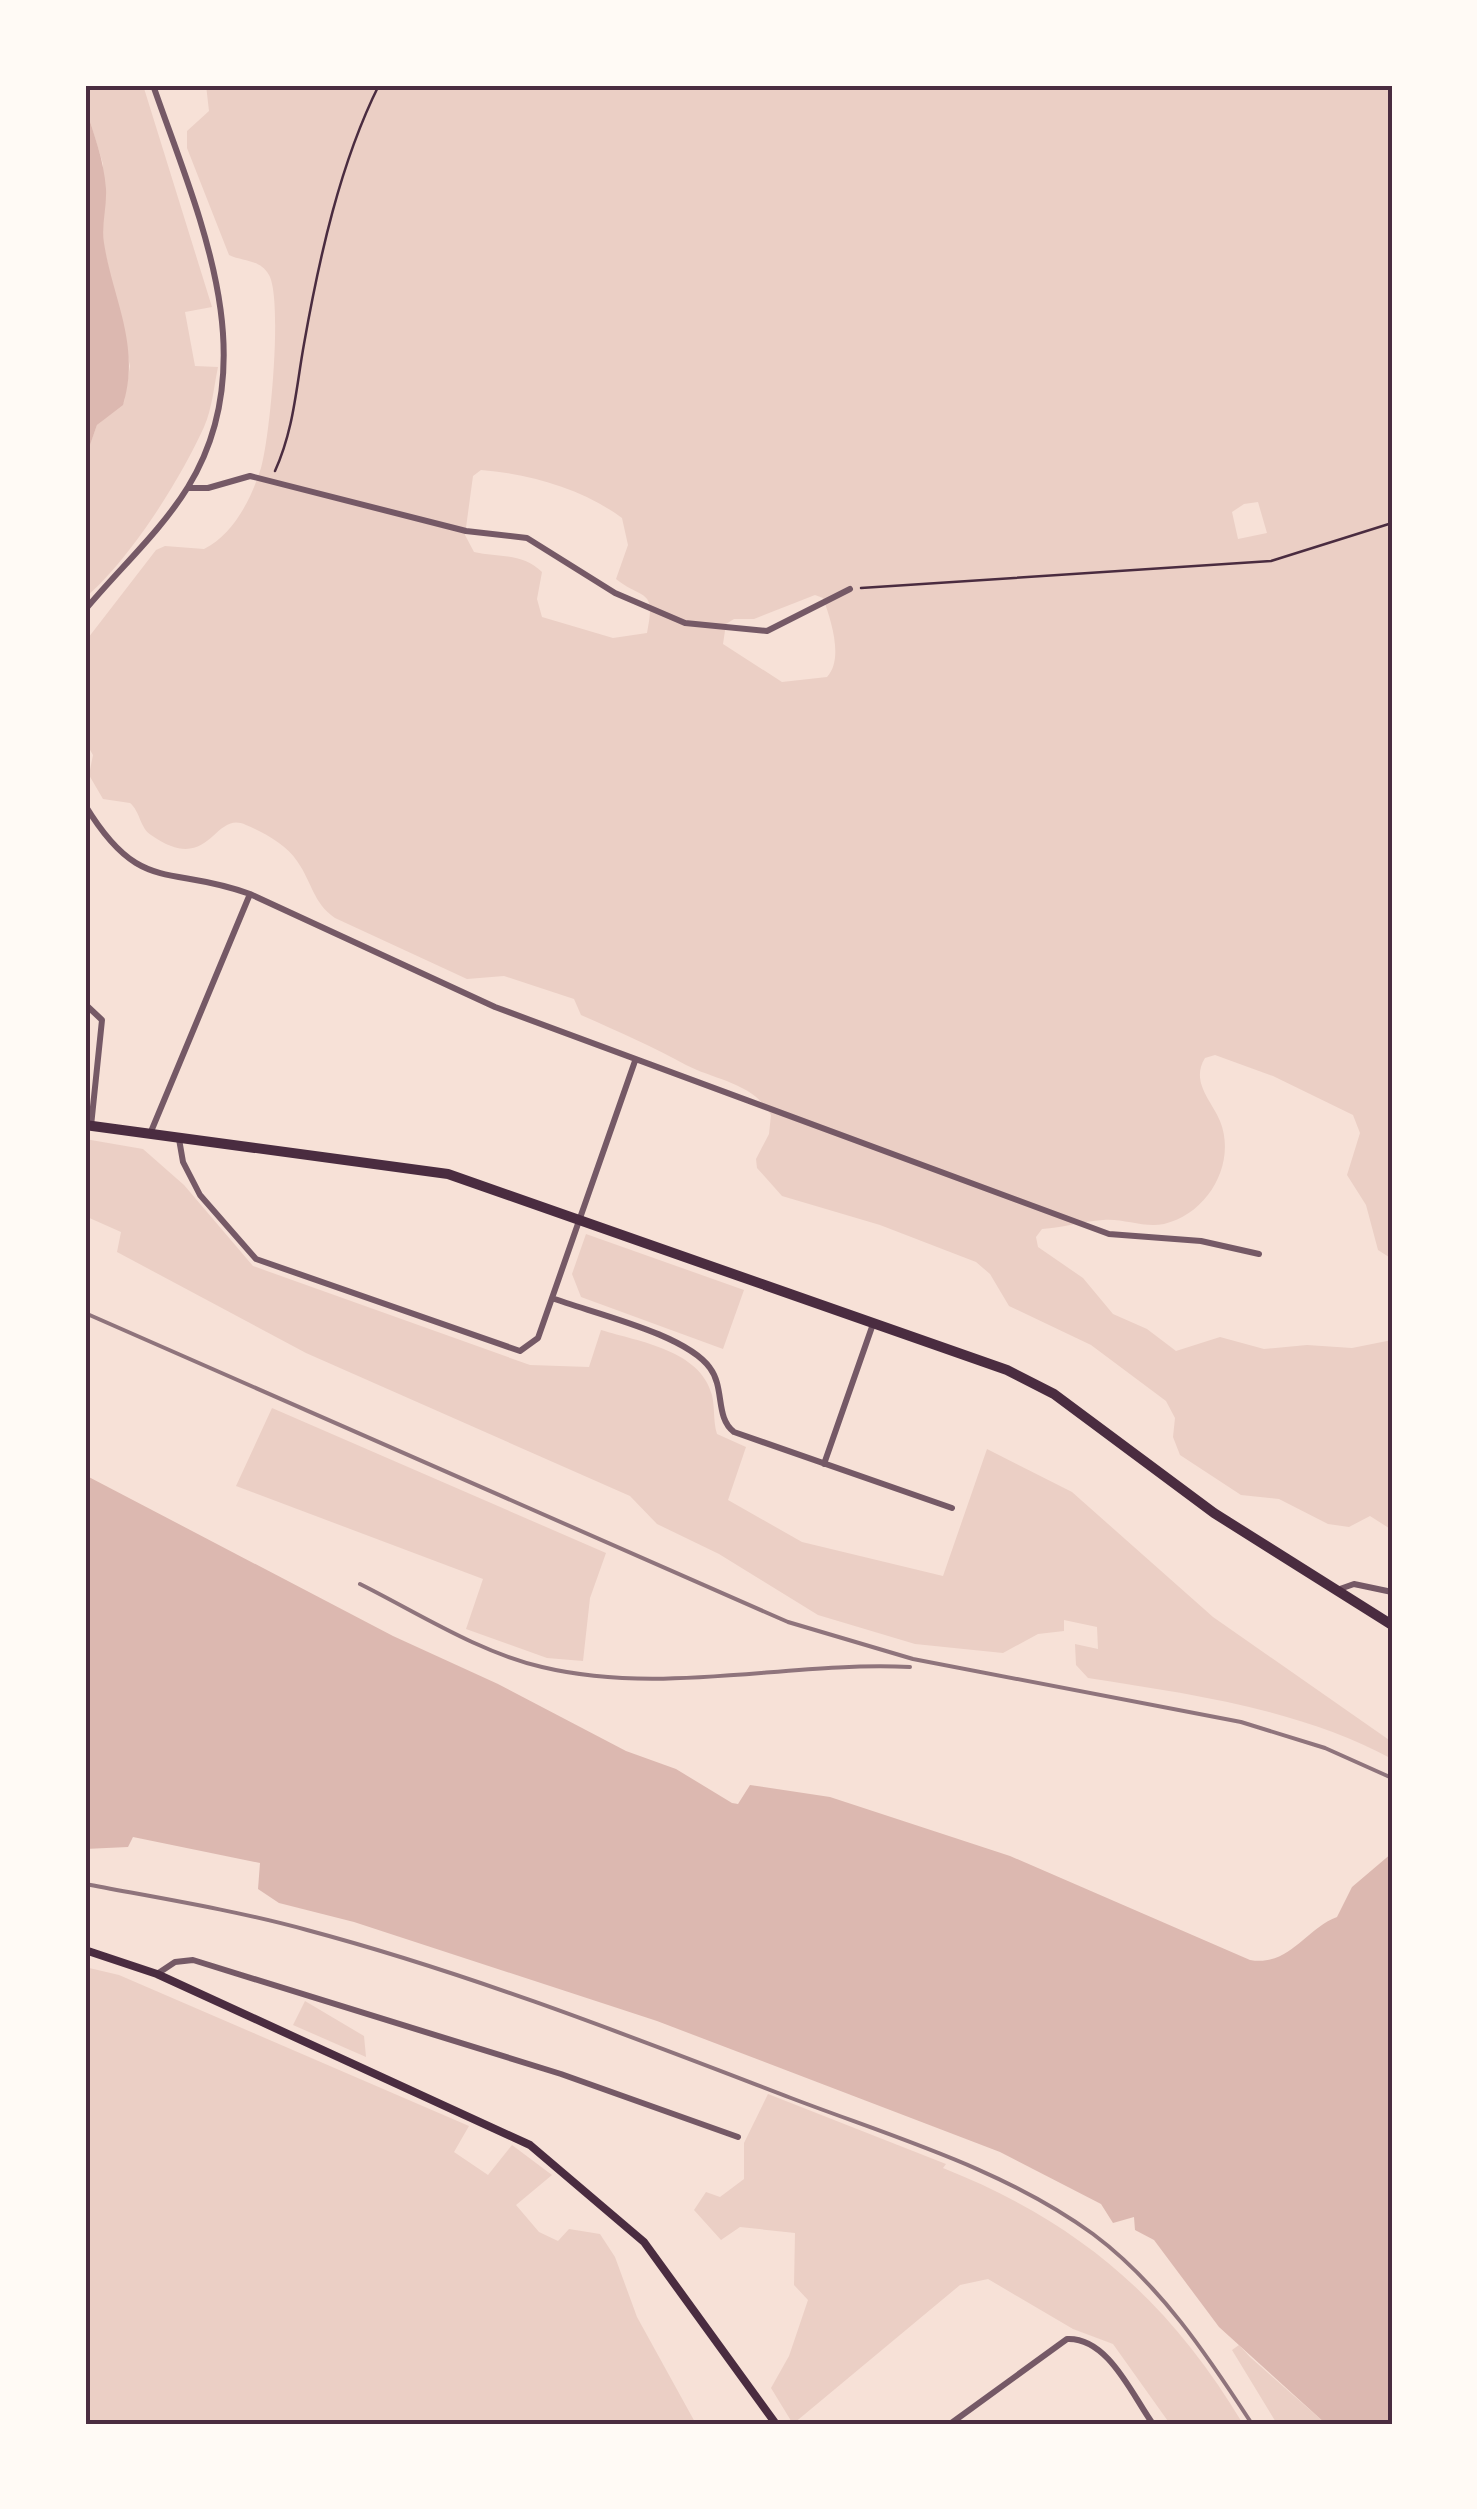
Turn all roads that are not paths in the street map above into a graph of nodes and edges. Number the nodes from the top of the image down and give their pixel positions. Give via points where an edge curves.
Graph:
1 (153, 85) edge
2 (188, 488) junction
3 (850, 589) road end
4 (85, 610) edge
5 (85, 805) edge
6 (250, 894) junction
7 (85, 1004) edge
8 (635, 1061) junction
9 (88, 1125) edge
10 (150, 1135) junction
11 (179, 1139) junction
12 (579, 1220) junction
13 (1259, 1254) dead end
14 (552, 1298) junction
15 (873, 1324) junction
16 (824, 1464) junction
17 (952, 1508) dead end
18 (1336, 1590) junction
19 (1392, 1592) edge
20 (1392, 1625) edge
21 (85, 1950) edge
22 (157, 1974) junction
23 (738, 2136) dead end
24 (962, 2420) edge
25 (776, 2424) edge
26 (950, 2424) edge
27 (1152, 2424) edge

1 - 2 street via 215,280 228,353 223,402
2 - 3 street via 250,476 466,531 526,538 615,594 685,623 766,632
2 - 4 street
5 - 6 street via 120,853 151,872
6 - 8 street via 495,1007
6 - 10 street
7 - 9 street via 102,1023
8 - 12 street
8 - 13 street via 1109,1234 1201,1241
9 - 10 highway
10 - 11 highway
11 - 12 highway via 426,1169
11 - 14 street via 200,1194 262,1263 520,1351 536,1342
12 - 14 street
12 - 15 highway
14 - 16 street via 691,1350 716,1376 730,1430
15 - 16 street
15 - 18 highway via 1043,1387 1214,1514
16 - 17 street
18 - 19 street via 1354,1584
18 - 20 highway
21 - 22 main road
22 - 23 street via 193,1960
22 - 25 main road via 530,2145 644,2242
24 - 26 street
24 - 27 street via 1067,2339 1080,2339 1103,2354

